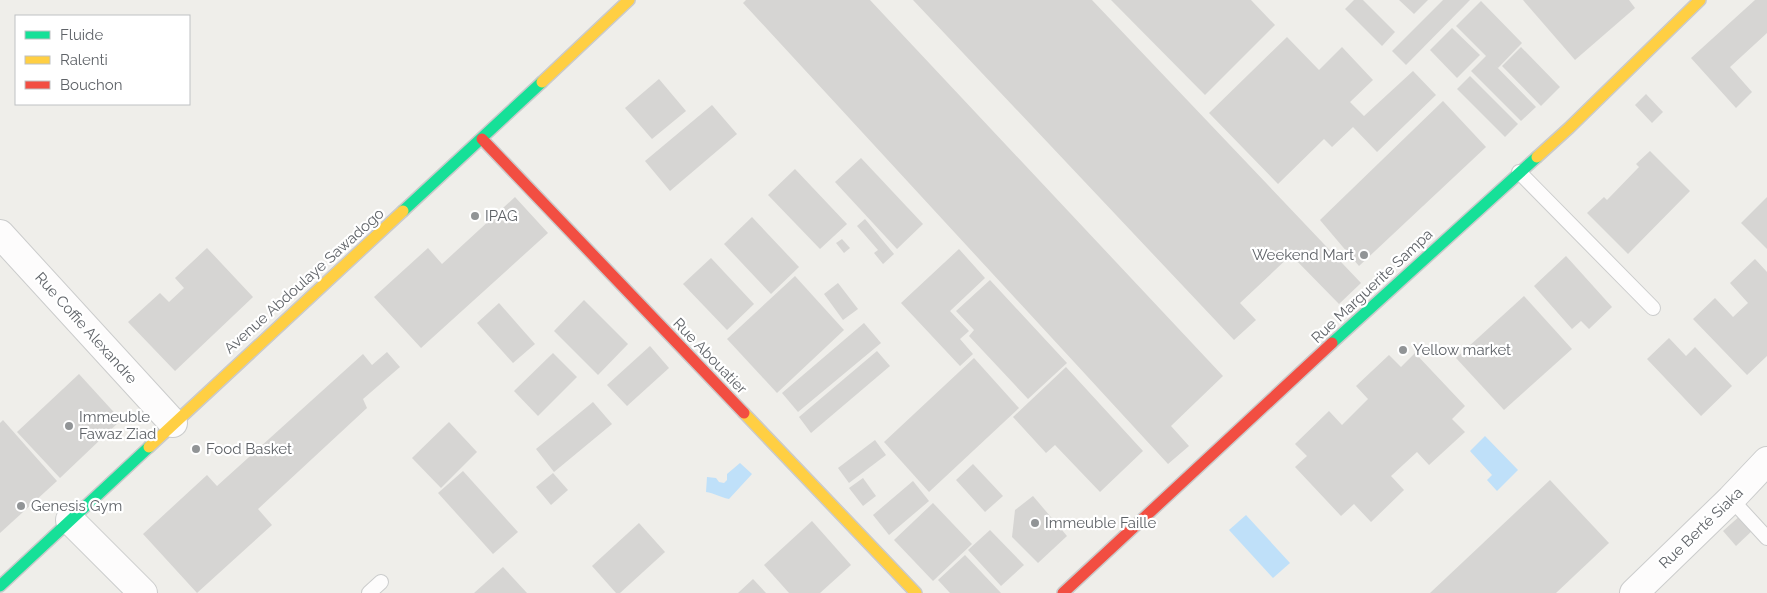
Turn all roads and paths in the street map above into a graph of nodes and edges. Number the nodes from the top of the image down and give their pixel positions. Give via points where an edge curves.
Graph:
1 (1700, 0) edge
2 (622, 2) edge
3 (482, 139) junction
4 (1519, 172) junction
5 (0, 234) edge
6 (1653, 308) dead end
7 (173, 423) junction
8 (1767, 461) edge
9 (1731, 499) junction
10 (70, 520) junction
11 (1767, 538) edge
12 (381, 582) dead end
13 (0, 586) edge
14 (143, 593) edge
15 (369, 593) edge
16 (916, 593) edge
17 (1063, 593) edge
18 (1634, 593) edge

1 - 4 street, Rue Marguerite Sampa via 1569,128
2 - 3 street, Avenue Abdoulaye Sawadogo
3 - 7 street, Avenue Abdoulaye Sawadogo
3 - 16 street, Rue Abouatier
4 - 6 lane
4 - 17 street, Rue Marguerite Sampa
5 - 7 street, Rue Coffie Alexandre
7 - 10 street, Avenue Abdoulaye Sawadogo
8 - 9 street, Rue Berté Siaka
9 - 11 lane
9 - 18 street, Rue Berté Siaka
10 - 13 street, Avenue Abdoulaye Sawadogo
10 - 14 street
12 - 15 lane

